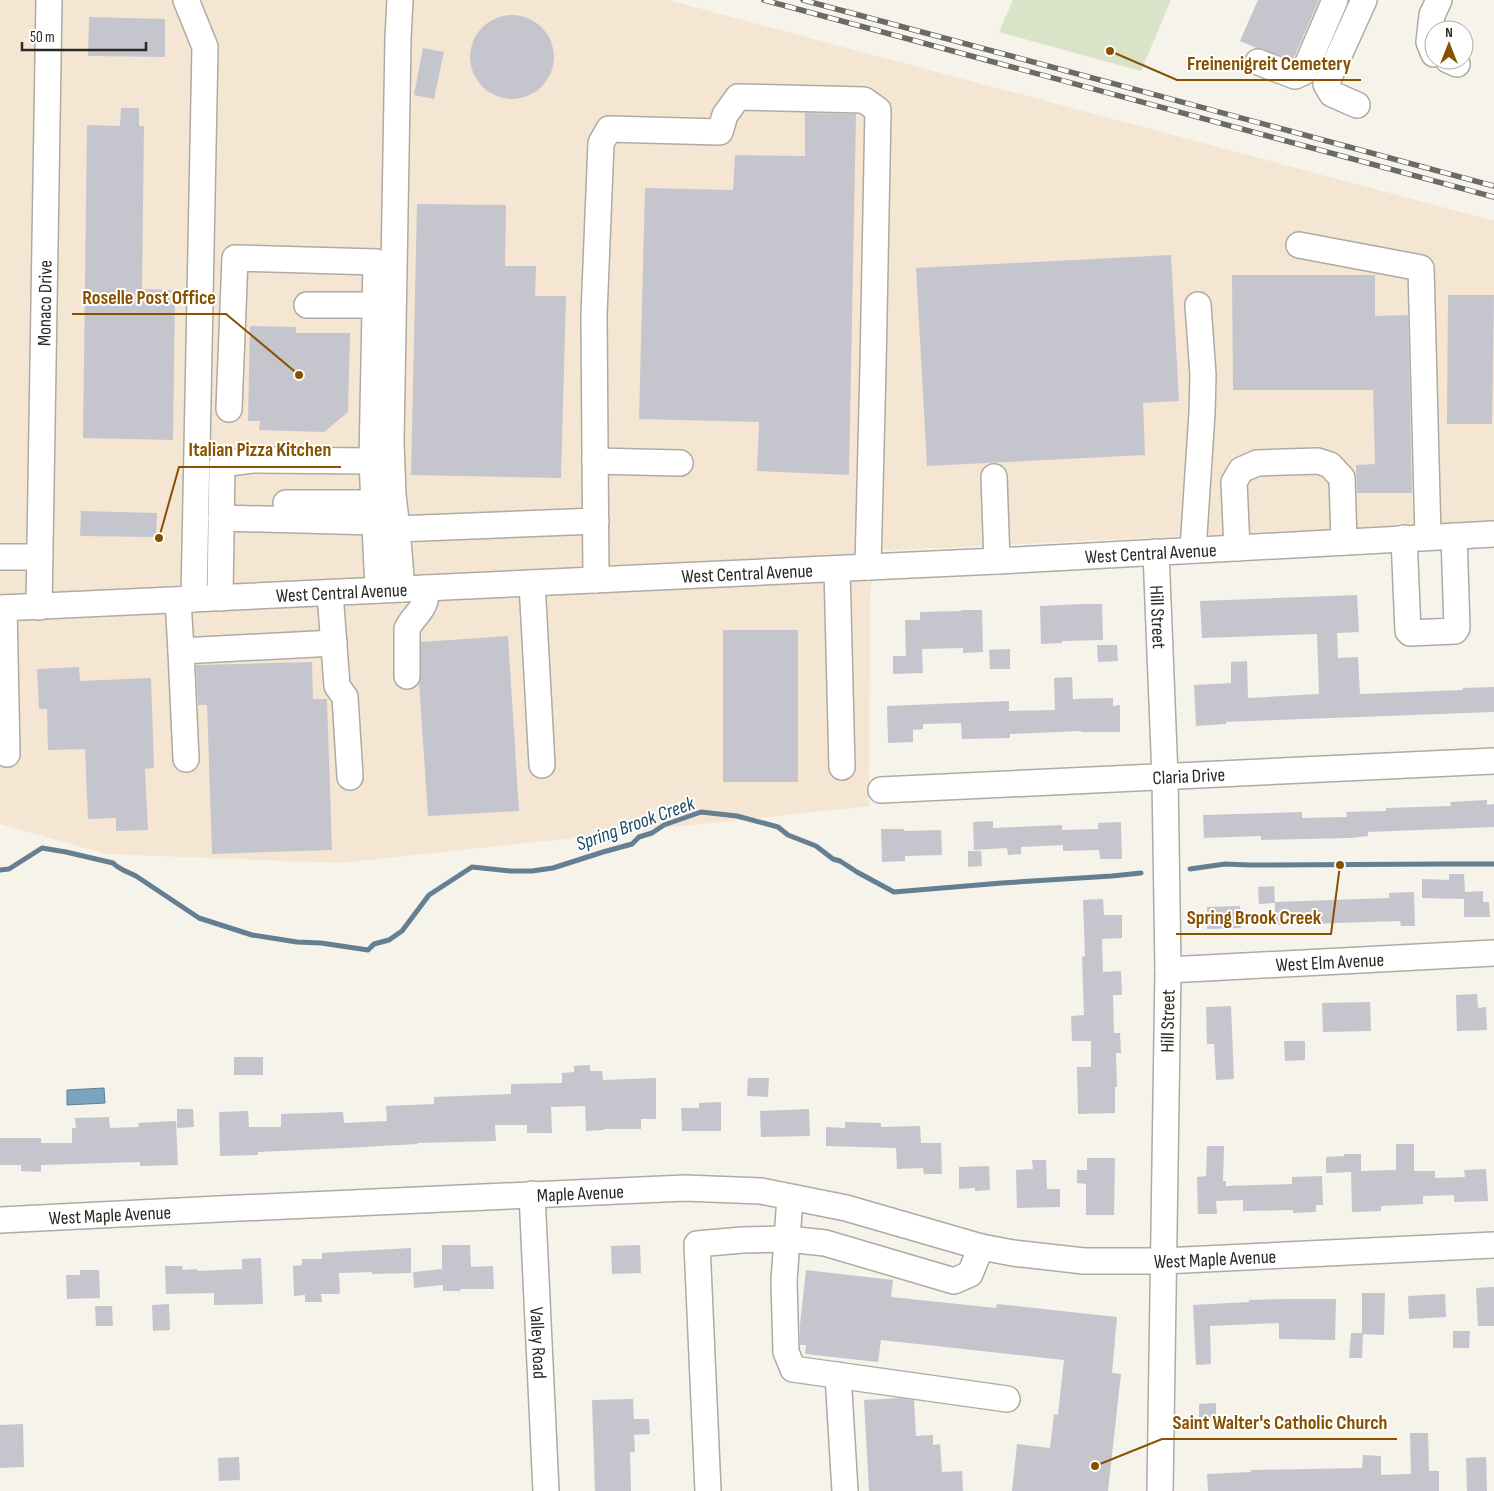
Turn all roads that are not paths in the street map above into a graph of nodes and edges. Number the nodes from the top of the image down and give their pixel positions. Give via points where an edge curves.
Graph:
1 (49, 0) edge
2 (186, 0) edge
3 (400, 0) edge
4 (1335, 0) edge
5 (1364, 0) edge
6 (1439, 0) edge
7 (1431, 20) edge
8 (1258, 62) dead end
9 (1357, 105) dead end
10 (1298, 245) dead end
11 (375, 304) junction
12 (307, 305) dead end
13 (1198, 305) dead end
14 (228, 408) dead end
15 (372, 461) junction
16 (595, 461) junction
17 (680, 463) dead end
18 (994, 477) dead end
19 (221, 510) junction
20 (382, 518) junction
21 (596, 521) junction
22 (1494, 534) edge
23 (1454, 536) junction
24 (1416, 538) junction
25 (1344, 542) junction
26 (1237, 548) junction
27 (1193, 550) junction
28 (1156, 552) junction
29 (0, 557) edge
30 (40, 557) junction
31 (997, 561) junction
32 (868, 567) junction
33 (837, 568) junction
34 (596, 580) junction
35 (532, 583) junction
36 (414, 589) junction
37 (378, 590) junction
38 (330, 593) junction
39 (220, 598) junction
40 (186, 600) junction
41 (39, 607) junction
42 (2, 608) edge
43 (334, 644) junction
44 (181, 651) junction
45 (408, 676) dead end
46 (7, 754) dead end
47 (186, 759) dead end
48 (1494, 761) edge
49 (542, 765) dead end
50 (842, 767) dead end
51 (1165, 776) junction
52 (350, 777) dead end
53 (881, 790) dead end
54 (1494, 953) edge
55 (1168, 970) junction
56 (532, 1194) junction
57 (790, 1198) junction
58 (219, 1209) joint
59 (0, 1220) edge
60 (937, 1234) joint
61 (788, 1239) junction
62 (1494, 1244) edge
63 (981, 1247) junction
64 (1163, 1261) junction
65 (838, 1375) junction
66 (1007, 1399) dead end
67 (546, 1491) edge
68 (708, 1491) edge
69 (844, 1491) edge
70 (1160, 1491) edge

1 - 30 street, Monaco Drive
2 - 40 street via 205,47
3 - 20 street via 391,442 393,495
4 - 8 street via 1304,72 1296,76
5 - 9 street via 1326,84 1332,94
6 - 7 street
10 - 24 street via 1421,268
11 - 12 street
11 - 14 street via 376,262 235,258
11 - 15 street
13 - 27 street via 1203,375
15 - 19 street via 252,460 222,464
15 - 20 street
16 - 17 street
16 - 21 street
16 - 32 street via 594,315 601,143 609,129 720,132 725,115 738,96 864,100 878,110
18 - 31 street
19 - 20 street
19 - 39 street
20 - 21 street
20 - 36 street
20 - 37 street
21 - 34 street
22 - 23 street, West Central Avenue
23 - 24 street, West Central Avenue
23 - 24 street via 1457,628 1455,631 1410,633
24 - 25 street, West Central Avenue
25 - 26 street, West Central Avenue
25 - 26 street via 1342,478 1330,465 1318,461 1257,463 1241,470 1234,482
26 - 27 street, West Central Avenue
27 - 28 street, West Central Avenue
28 - 31 street, West Central Avenue
28 - 51 street, Hill Street
29 - 30 street
30 - 41 street, Monaco Drive
31 - 32 street, West Central Avenue
32 - 33 street, West Central Avenue
33 - 34 street, West Central Avenue
33 - 50 street
34 - 35 street, West Central Avenue
35 - 36 street, West Central Avenue
35 - 49 street
36 - 37 street, West Central Avenue
36 - 45 street via 425,602 408,629
37 - 38 street, West Central Avenue
38 - 39 street, West Central Avenue
38 - 43 street
39 - 40 street, West Central Avenue
40 - 41 street, West Central Avenue
40 - 44 street
41 - 42 street, West Central Avenue
42 - 46 street
43 - 44 street
43 - 52 street via 337,686 346,697
44 - 47 street
48 - 51 street, Claria Drive
51 - 53 street, Claria Drive
51 - 55 street, Hill Street
54 - 55 street, West Elm Avenue
55 - 64 street, Hill Street
56 - 57 street, Maple Avenue via 685,1188 761,1192
56 - 58 street, Maple Avenue
56 - 67 street, Valley Road
57 - 60 street, Maple Avenue via 846,1208
57 - 61 street
58 - 59 street, West Maple Avenue
60 - 63 street, West Maple Avenue
61 - 63 street via 825,1242 954,1282 970,1274
61 - 65 street via 784,1282 786,1352 793,1369
61 - 68 street via 697,1244
62 - 64 street, West Maple Avenue
63 - 64 street, West Maple Avenue via 1084,1261
64 - 70 street, Hill Street
65 - 66 street
65 - 69 street

